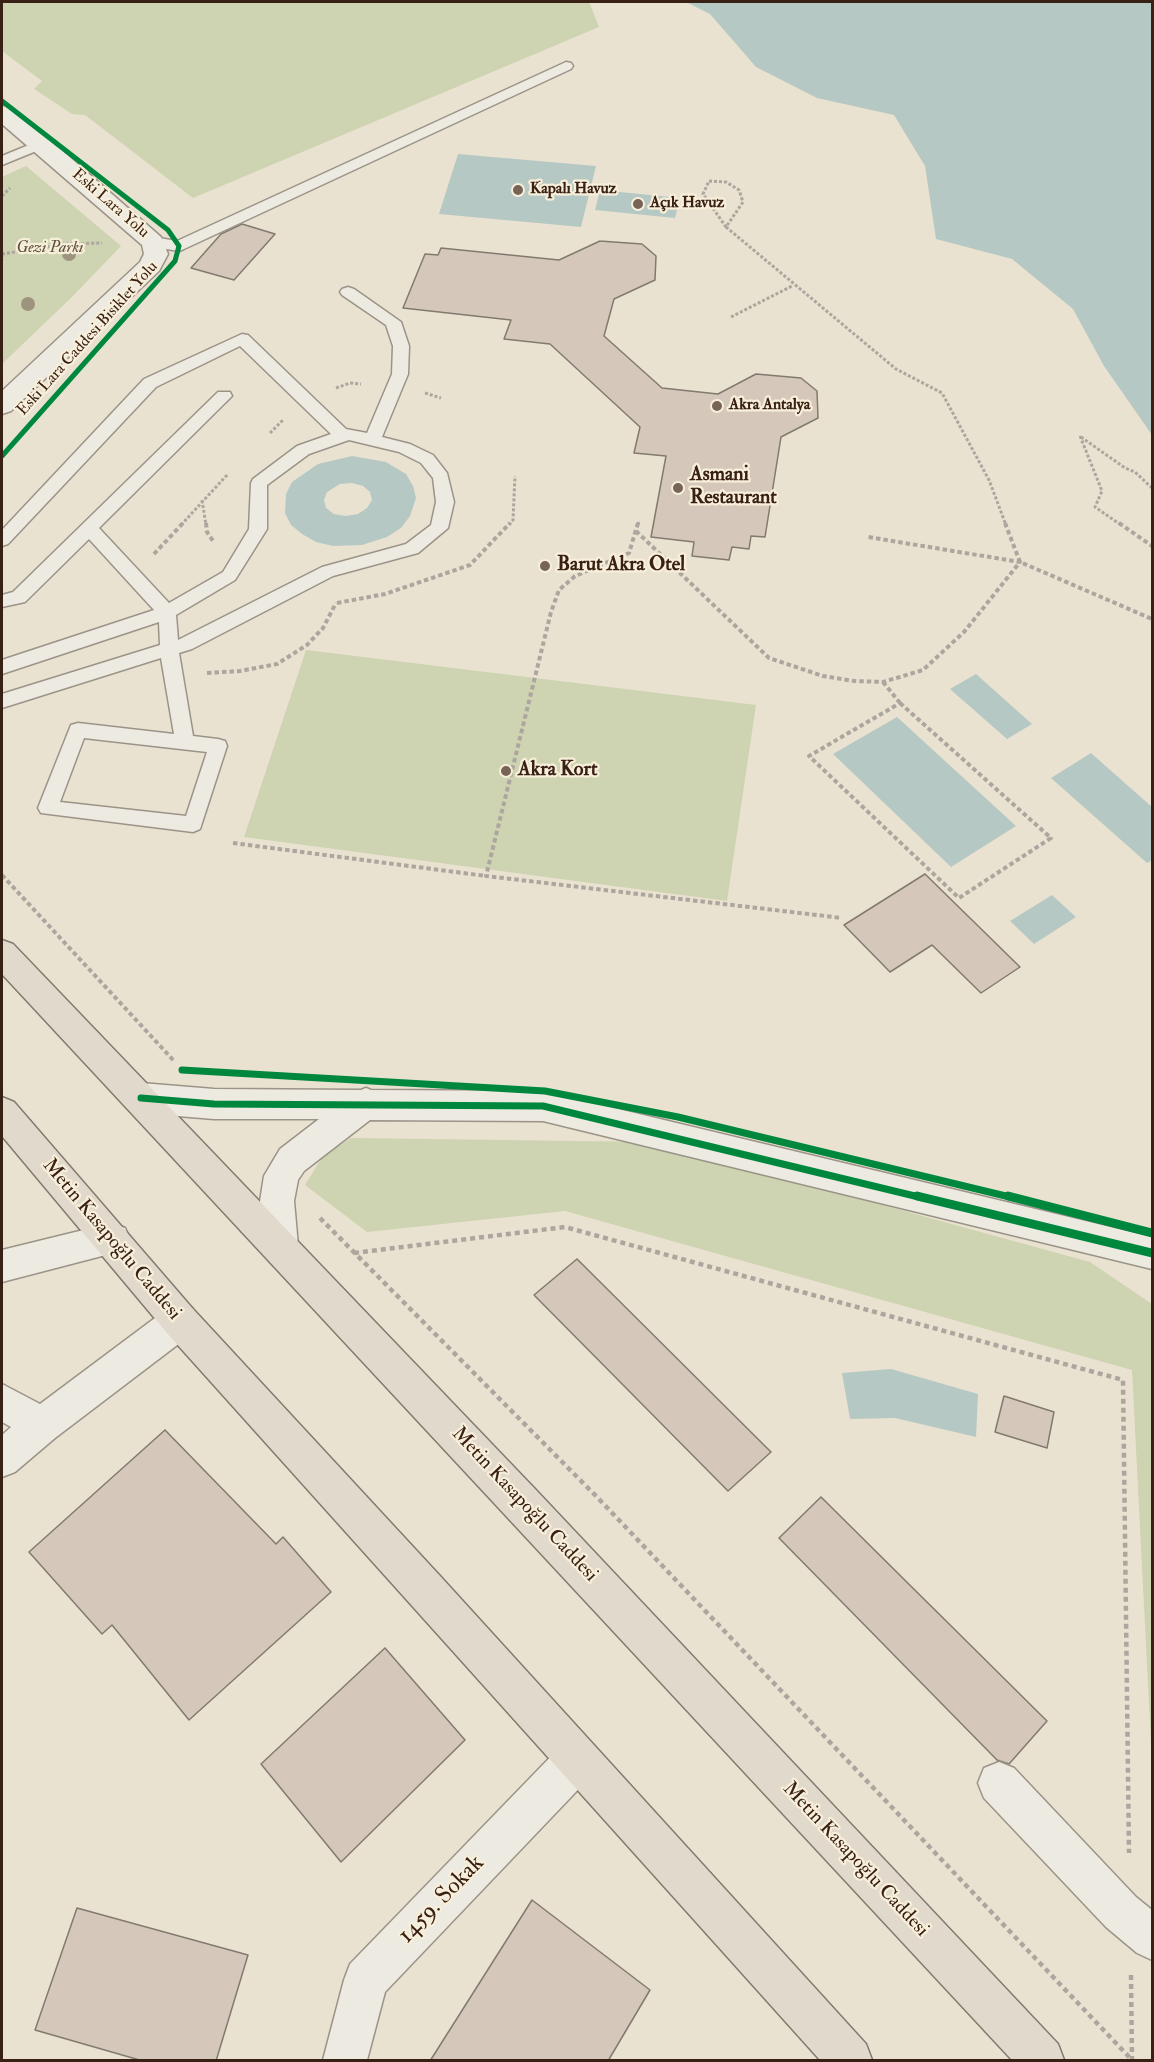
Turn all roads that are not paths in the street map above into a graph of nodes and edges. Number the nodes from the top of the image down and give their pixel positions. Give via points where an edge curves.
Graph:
1 (566, 66) dead end
2 (2, 113) edge
3 (41, 144) junction
4 (2, 161) edge
5 (153, 242) junction
6 (348, 292) dead end
7 (224, 396) dead end
8 (2, 405) edge
9 (343, 436) junction
10 (372, 440) junction
11 (89, 528) junction
12 (2, 540) edge
13 (2, 601) edge
14 (167, 612) junction
15 (169, 650) junction
16 (2, 667) edge
17 (2, 701) edge
18 (185, 742) junction
19 (2, 953) edge
20 (141, 1098) junction
21 (366, 1103) junction
22 (2, 1112) edge
23 (112, 1239) junction
24 (280, 1246) junction
25 (1152, 1253) edge
26 (2, 1266) edge
27 (180, 1321) junction
28 (2, 1402) edge
29 (42, 1425) junction
30 (2, 1459) edge
31 (577, 1760) junction
32 (999, 1783) dead end
33 (1141, 1929) edge
34 (345, 2061) edge
35 (849, 2061) edge
36 (1042, 2061) edge

1 - 5 lane via 179,246
2 - 3 street, Eski Lara Yolu
3 - 4 lane
3 - 5 street, Eski Lara Yolu
5 - 8 street, Eski Lara Yolu via 156,254 150,266
6 - 10 lane via 393,322 401,346 400,374
7 - 11 lane
9 - 10 lane
9 - 12 lane via 242,339 150,383
9 - 14 lane via 303,450 259,483 258,529 229,576
10 - 15 lane via 427,459 441,477 445,502 439,528 412,549 328,571
11 - 13 lane via 19,597
11 - 14 lane
14 - 15 lane
14 - 16 lane
15 - 17 lane
15 - 18 lane
18 - 18 lane via 218,746 193,824 48,808 78,730
19 - 20 main road, Metin Kasapoğlu Caddesi
20 - 21 street via 214,1104
20 - 24 main road, Metin Kasapoğlu Caddesi
21 - 24 street via 292,1160 281,1176 277,1201
21 - 25 street via 543,1106
22 - 23 main road, Metin Kasapoğlu Caddesi
23 - 26 street
23 - 27 main road, Metin Kasapoğlu Caddesi
24 - 36 main road, Metin Kasapoğlu Caddesi
27 - 29 street
27 - 31 main road, Metin Kasapoğlu Caddesi
28 - 29 street
29 - 30 street
31 - 34 street, 1459. Sokak via 366,1980
31 - 35 main road, Metin Kasapoğlu Caddesi
32 - 33 street

